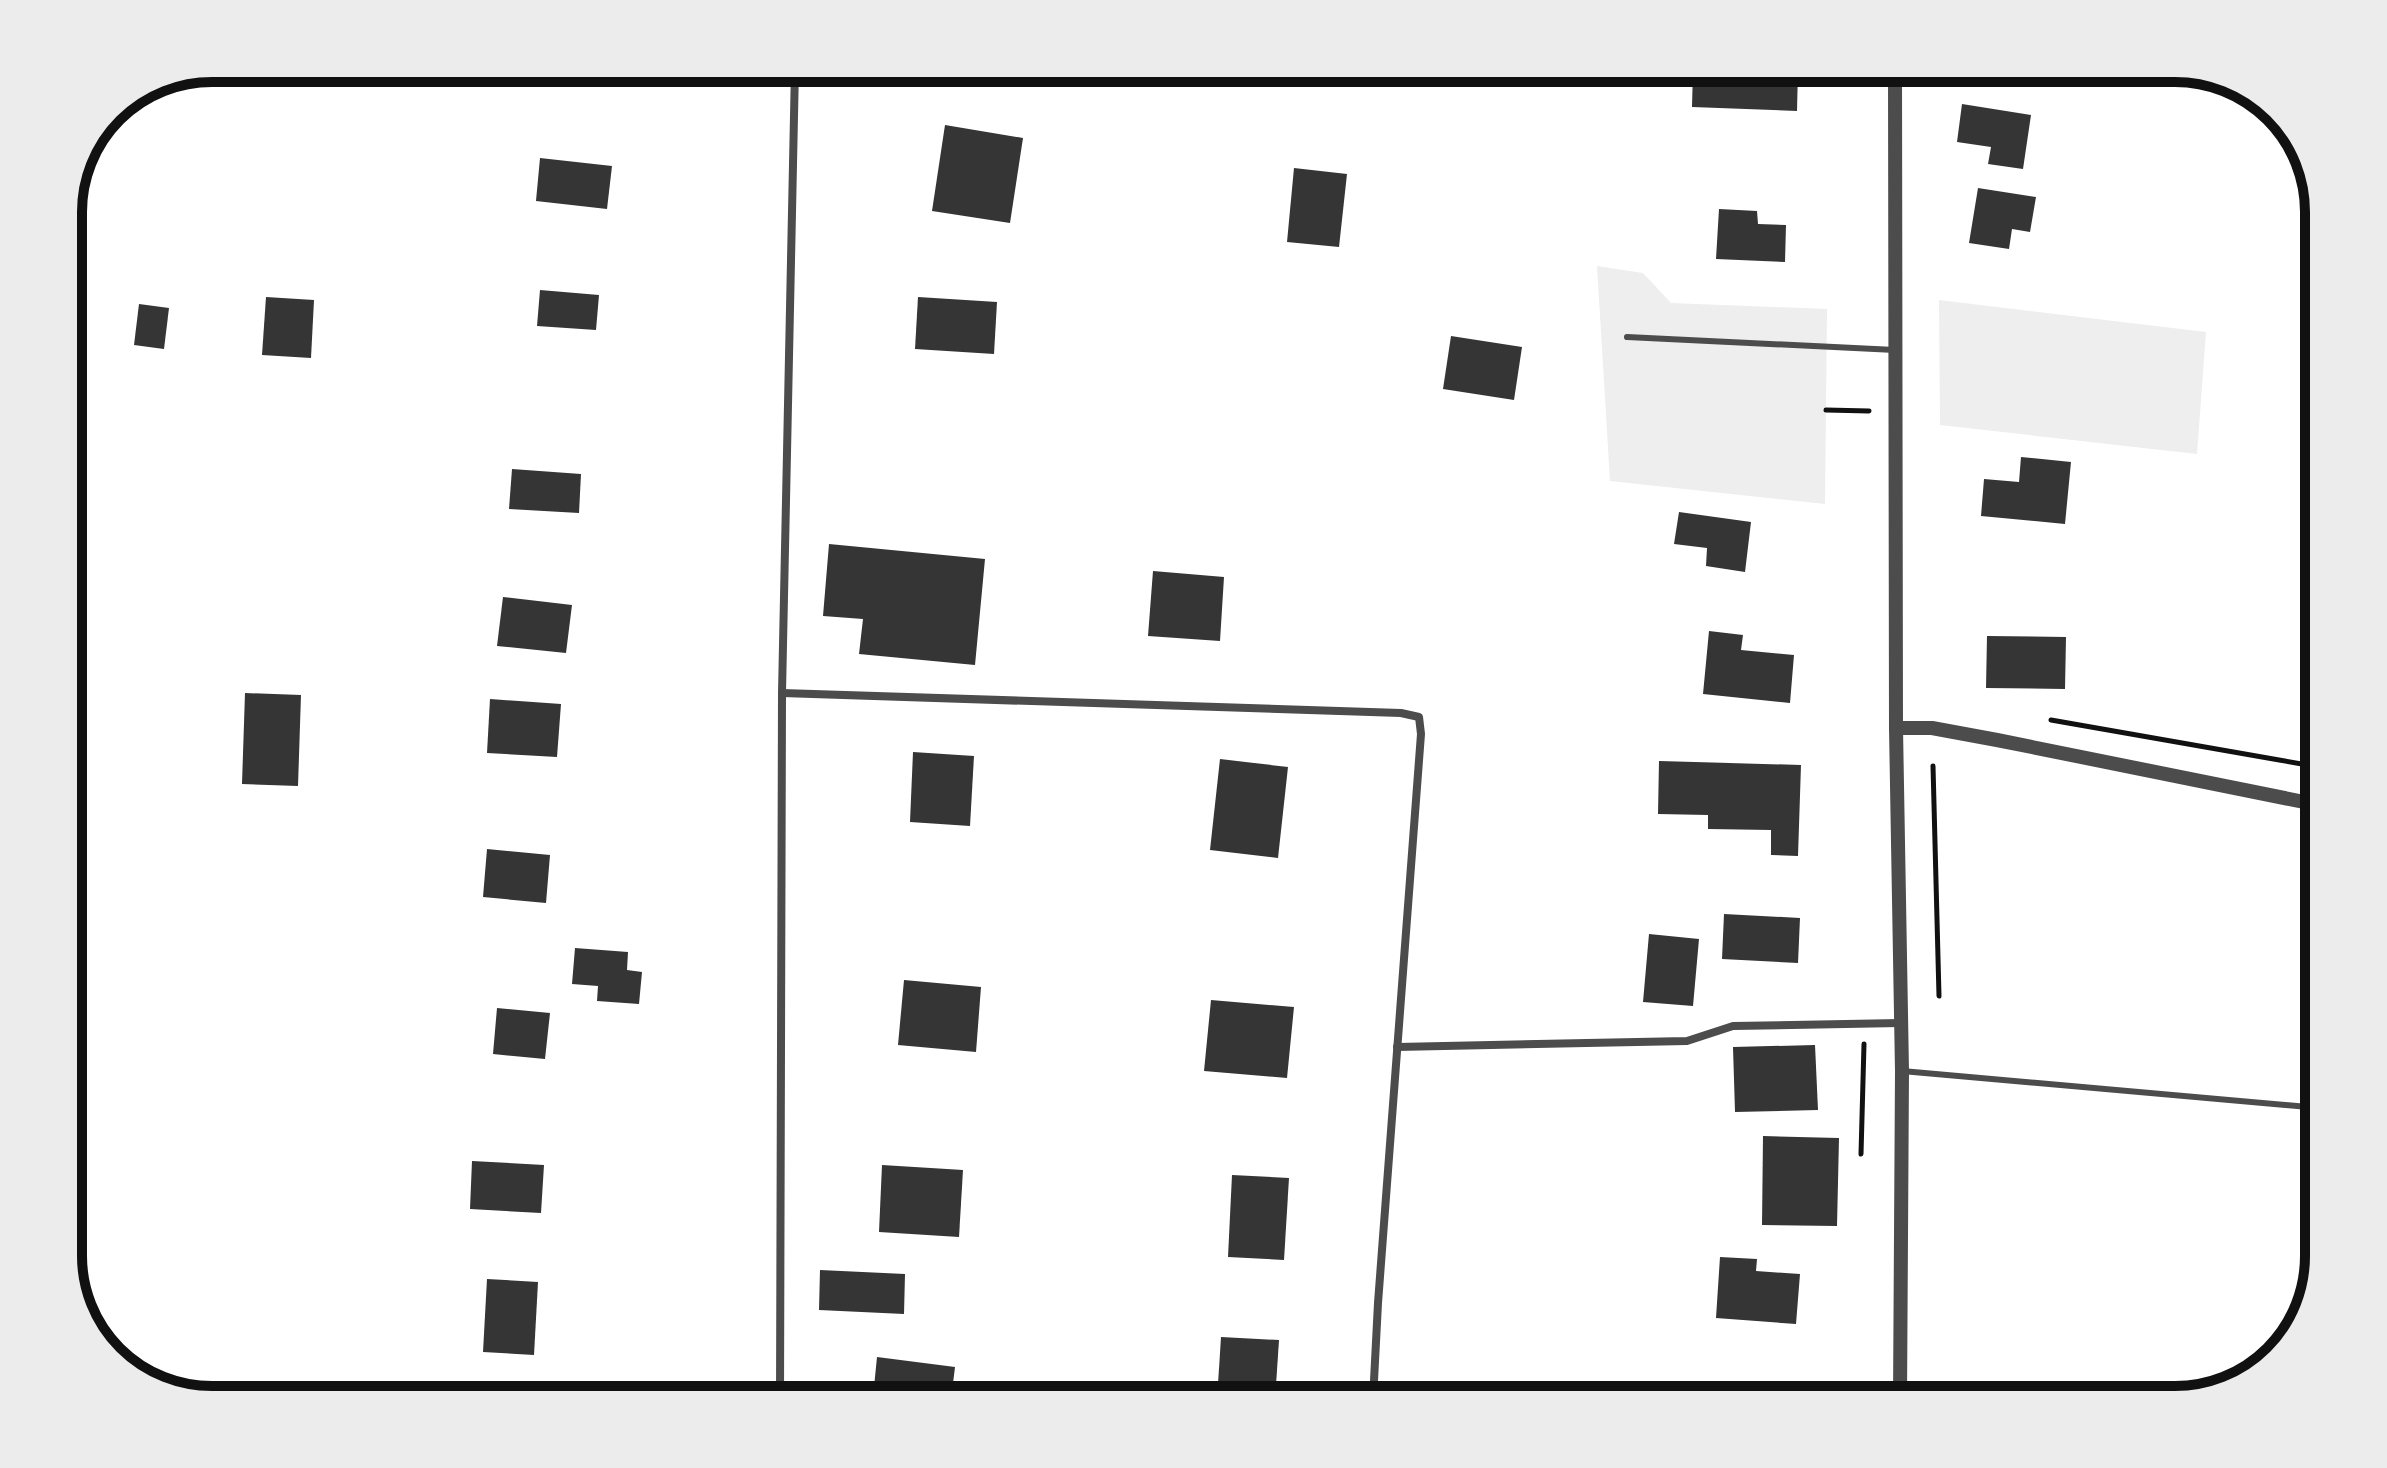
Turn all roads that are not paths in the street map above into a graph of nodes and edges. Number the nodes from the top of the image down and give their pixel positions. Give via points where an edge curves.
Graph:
1 (795, 82) edge
2 (1895, 82) edge
3 (1627, 337) dead end
4 (1896, 350) junction
5 (782, 693) junction
6 (1896, 728) junction
7 (2305, 802) edge
8 (1900, 1023) junction
9 (1397, 1047) junction
10 (1902, 1071) junction
11 (2305, 1107) edge
12 (780, 1386) edge
13 (1374, 1386) edge
14 (1900, 1386) edge

1 - 5 street
2 - 4 street
3 - 4 lane
4 - 6 street
5 - 9 street via 1419,717
5 - 12 street
6 - 7 street via 1932,728
6 - 8 street
8 - 9 street via 1733,1026 1687,1041
8 - 10 street
9 - 13 street
10 - 11 lane
10 - 14 street

